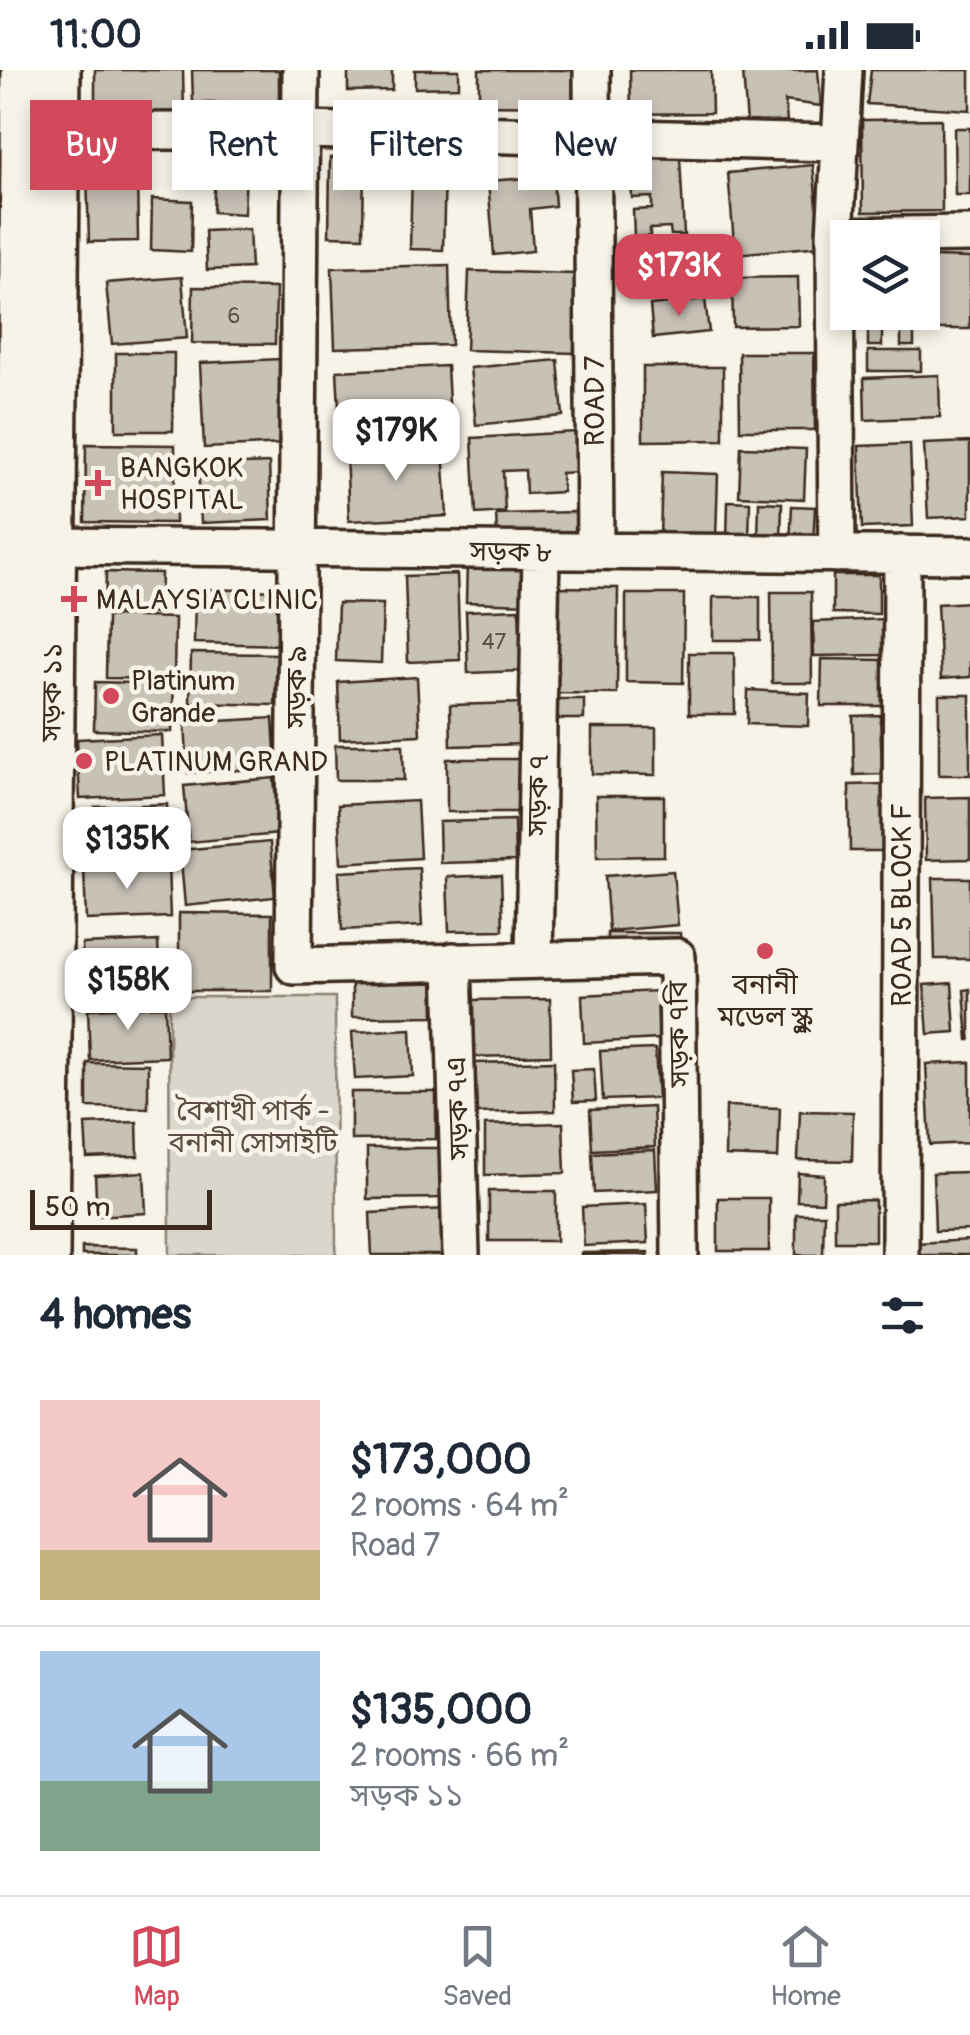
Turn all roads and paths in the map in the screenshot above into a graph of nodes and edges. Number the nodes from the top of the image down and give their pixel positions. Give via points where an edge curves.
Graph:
1 (25, 70) edge
2 (57, 70) edge
3 (301, 70) edge
4 (592, 70) edge
5 (844, 70) edge
6 (57, 100) edge
7 (300, 100) edge
8 (592, 100) edge
9 (313, 130) edge
10 (518, 137) edge
11 (652, 140) edge
12 (837, 143) junction
13 (52, 190) edge
14 (300, 190) edge
15 (593, 190) edge
16 (835, 220) edge
17 (940, 234) edge
18 (970, 234) edge
19 (835, 330) edge
20 (24, 546) edge
21 (297, 548) junction
22 (541, 551) junction
23 (596, 551) junction
24 (838, 554) junction
25 (902, 554) junction
26 (970, 555) edge
27 (534, 958) junction
28 (452, 961) junction
29 (21, 1079) edge
30 (12, 1255) edge
31 (46, 1255) edge
32 (462, 1255) edge
33 (680, 1255) edge
34 (900, 1255) edge

1 - 20 main road, সড়ক ১১
2 - 6 main road, সড়ক ১১
3 - 7 street, সড়ক ৯
4 - 8 street, ROAD 7
5 - 12 street
9 - 10 street
11 - 12 street
12 - 16 street
13 - 20 main road, সড়ক ১১
14 - 21 street, সড়ক ৯
15 - 23 street, ROAD 7
17 - 18 street
19 - 24 street
20 - 21 street, সড়ক ৮
20 - 29 main road, সড়ক ১১
21 - 22 street, সড়ক ৮
21 - 28 street, সড়ক ৯ via 294,966
22 - 23 street, সড়ক ৮
22 - 27 street, সড়ক ৭
23 - 24 street, সড়ক ৮
24 - 25 street, সড়ক ৮
25 - 26 street, সড়ক ৮
25 - 34 street, ROAD 5 BLOCK F
27 - 28 street
27 - 33 street, সড়ক ৭বি via 678,957
28 - 32 street, সড়ক ৭এ
29 - 30 main road, সড়ক ১১
29 - 31 main road, সড়ক ১১

